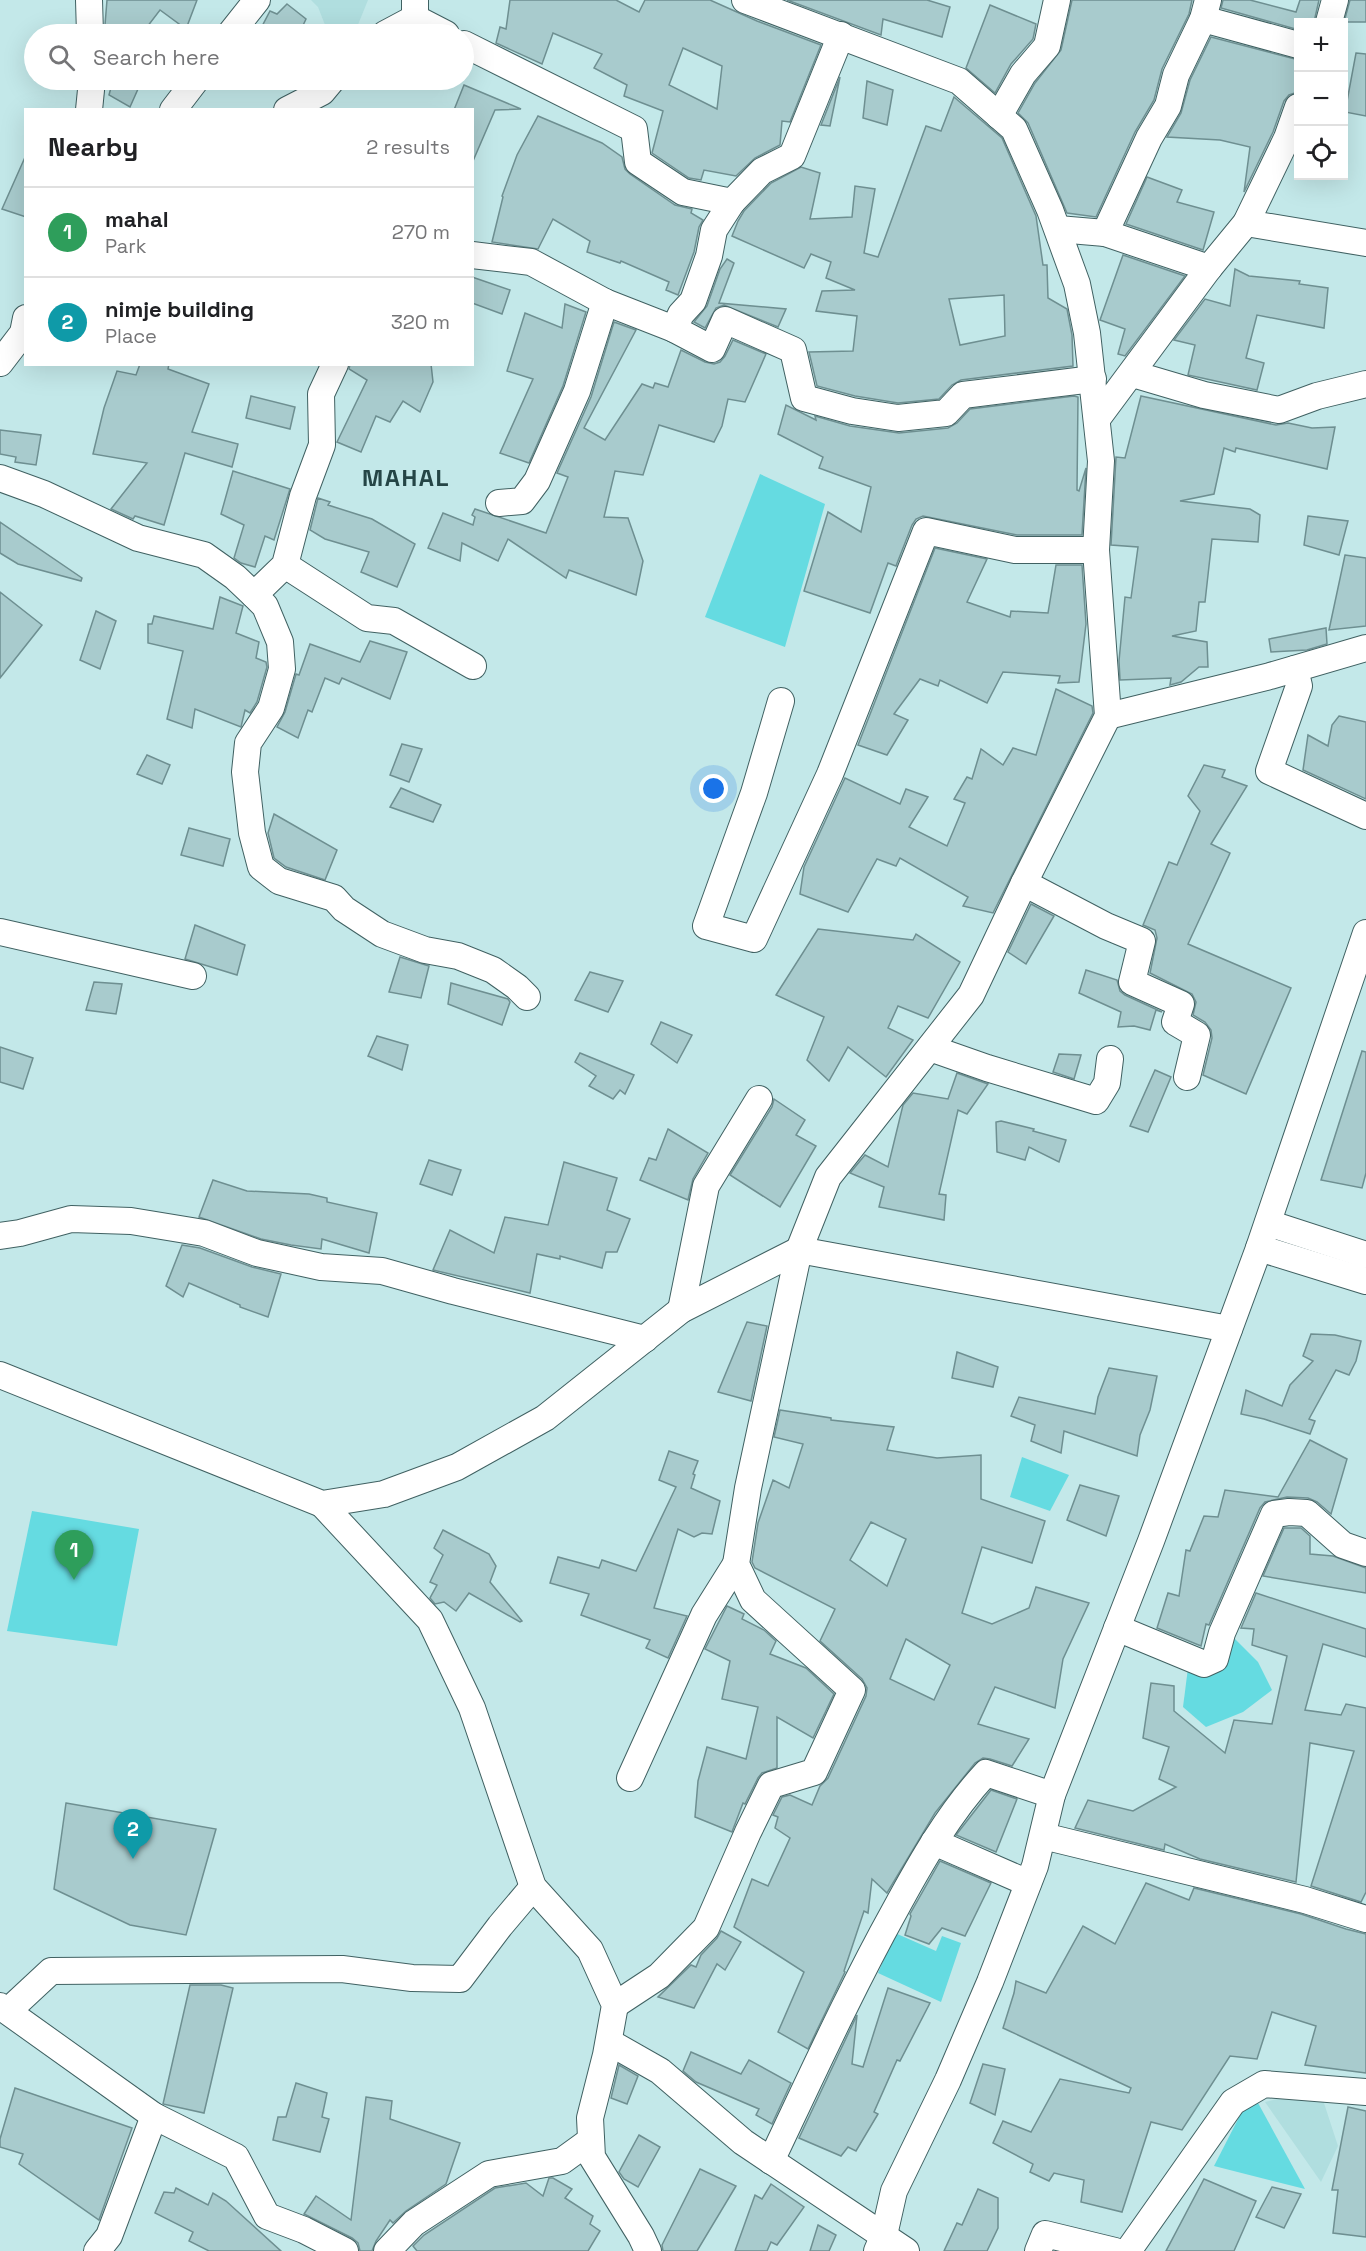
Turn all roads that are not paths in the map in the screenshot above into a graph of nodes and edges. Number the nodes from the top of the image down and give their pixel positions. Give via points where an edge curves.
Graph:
1 (89, 0) edge
2 (257, 0) edge
3 (745, 0) edge
4 (1058, 0) edge
5 (1335, 0) edge
6 (415, 9) edge
7 (1205, 10) edge
8 (1330, 18) edge
9 (90, 24) edge
10 (238, 24) edge
11 (397, 24) edge
12 (434, 24) edge
13 (841, 35) junction
14 (1294, 43) edge
15 (474, 49) edge
16 (91, 90) edge
17 (188, 90) edge
18 (324, 90) edge
19 (90, 108) edge
20 (175, 108) edge
21 (290, 108) edge
22 (999, 116) junction
23 (1294, 120) edge
24 (732, 202) junction
25 (1246, 224) junction
26 (1058, 229) junction
27 (1105, 233) junction
28 (1366, 243) edge
29 (474, 255) edge
30 (1209, 268) junction
31 (605, 303) junction
32 (674, 329) junction
33 (18, 330) edge
34 (0, 363) edge
35 (334, 366) edge
36 (1133, 374) junction
37 (1093, 379) junction
38 (1366, 384) edge
39 (1097, 419) junction
40 (0, 478) edge
41 (499, 503) dead end
42 (1096, 550) junction
43 (285, 565) junction
44 (254, 594) junction
45 (1366, 648) edge
46 (472, 666) dead end
47 (1295, 669) junction
48 (781, 701) dead end
49 (1108, 716) junction
50 (1366, 816) edge
51 (1024, 883) junction
52 (0, 932) edge
53 (1366, 933) edge
54 (193, 976) dead end
55 (527, 997) dead end
56 (930, 1048) junction
57 (1110, 1059) dead end
58 (1187, 1077) dead end
59 (759, 1099) dead end
60 (1268, 1223) junction
61 (0, 1236) edge
62 (1259, 1248) junction
63 (799, 1251) junction
64 (1366, 1255) edge
65 (1366, 1281) edge
66 (681, 1310) junction
67 (1229, 1329) junction
68 (645, 1339) junction
69 (0, 1375) edge
70 (322, 1504) junction
71 (1366, 1553) edge
72 (736, 1564) junction
73 (1117, 1628) junction
74 (630, 1778) dead end
75 (1052, 1794) junction
76 (1043, 1836) junction
77 (934, 1842) junction
78 (1028, 1883) junction
79 (533, 1887) junction
80 (1366, 1919) edge
81 (615, 2005) junction
82 (4, 2009) edge
83 (609, 2042) junction
84 (1366, 2092) edge
85 (154, 2116) junction
86 (591, 2140) junction
87 (771, 2161) junction
88 (880, 2243) edge
89 (97, 2251) edge
90 (345, 2251) edge
91 (387, 2251) edge
92 (648, 2251) edge
93 (906, 2251) edge
94 (1038, 2251) edge
95 (1115, 2251) edge
96 (1128, 2251) edge

1 - 9 street
2 - 10 street
3 - 13 street
4 - 22 street via 1047,46 1023,74
5 - 8 street
6 - 11 street
6 - 12 street
7 - 14 street
7 - 27 street via 1176,75 1168,106
13 - 22 street via 959,81
13 - 24 street via 792,156 762,171
15 - 24 street via 634,129 638,162 683,192
16 - 19 street
17 - 20 street
18 - 21 street
22 - 26 street via 1014,129
23 - 25 street
24 - 32 street via 714,230 693,301
25 - 28 street
25 - 30 street
26 - 27 street
26 - 37 street via 1077,284
27 - 30 street
29 - 31 street via 531,262
30 - 36 street
31 - 32 street
31 - 41 street via 577,390 537,481 522,501
32 - 37 street via 712,349 725,320 793,350 804,398 898,418 946,413 963,395
33 - 34 street
35 - 43 street via 321,394 322,445 303,496
36 - 38 street via 1204,395 1279,410
36 - 39 street
37 - 39 street
39 - 42 street via 1101,461
40 - 44 street via 138,538 204,555
42 - 48 street via 1015,550 926,531 830,774 754,939 706,926 754,792
42 - 49 street
43 - 44 street
43 - 46 street via 367,618 394,621
44 - 55 street via 265,606 280,642 282,669 271,708 248,743 245,772 252,833 261,867 279,880 334,898 382,934 493,970
45 - 47 street
47 - 49 street
47 - 50 street via 1299,686 1269,771
49 - 51 street
51 - 56 street via 971,995
51 - 58 street via 1142,941 1132,982 1181,1004 1175,1022 1197,1035
52 - 54 street
53 - 60 street
56 - 57 street via 1096,1101 1107,1083
56 - 63 street via 828,1177
59 - 66 street via 706,1186
60 - 62 street
60 - 64 street
61 - 68 street via 71,1219 131,1221 204,1233 257,1253 321,1267 382,1271
62 - 65 street
62 - 67 street
63 - 66 street
63 - 67 street
63 - 72 street via 748,1488
66 - 68 street
67 - 73 street
68 - 70 street via 545,1418 458,1467 384,1494
69 - 70 street
70 - 79 street via 430,1620 472,1708
71 - 73 street via 1343,1545 1307,1513 1274,1514 1222,1633 1215,1659 1204,1664
72 - 74 street via 705,1615
72 - 81 street via 753,1600 852,1690 814,1772 771,1785 706,1928 659,1976
73 - 75 street
75 - 76 street
75 - 77 street via 986,1773
76 - 78 street
76 - 80 street via 1305,1900
77 - 78 street
77 - 87 street via 870,1954
78 - 88 street via 948,2080 894,2191
79 - 81 street via 590,1950
79 - 82 street via 460,1978 412,1978 342,1969 51,1971
81 - 83 street
82 - 85 street
83 - 86 street via 590,2118
83 - 87 street via 660,2071
84 - 96 street via 1264,2084 1233,2103
85 - 89 street via 109,2236
85 - 90 street via 236,2157 267,2216
86 - 91 street via 562,2161 489,2174 414,2223
86 - 92 street via 592,2157
87 - 88 street
88 - 93 street
94 - 95 street via 1045,2234

